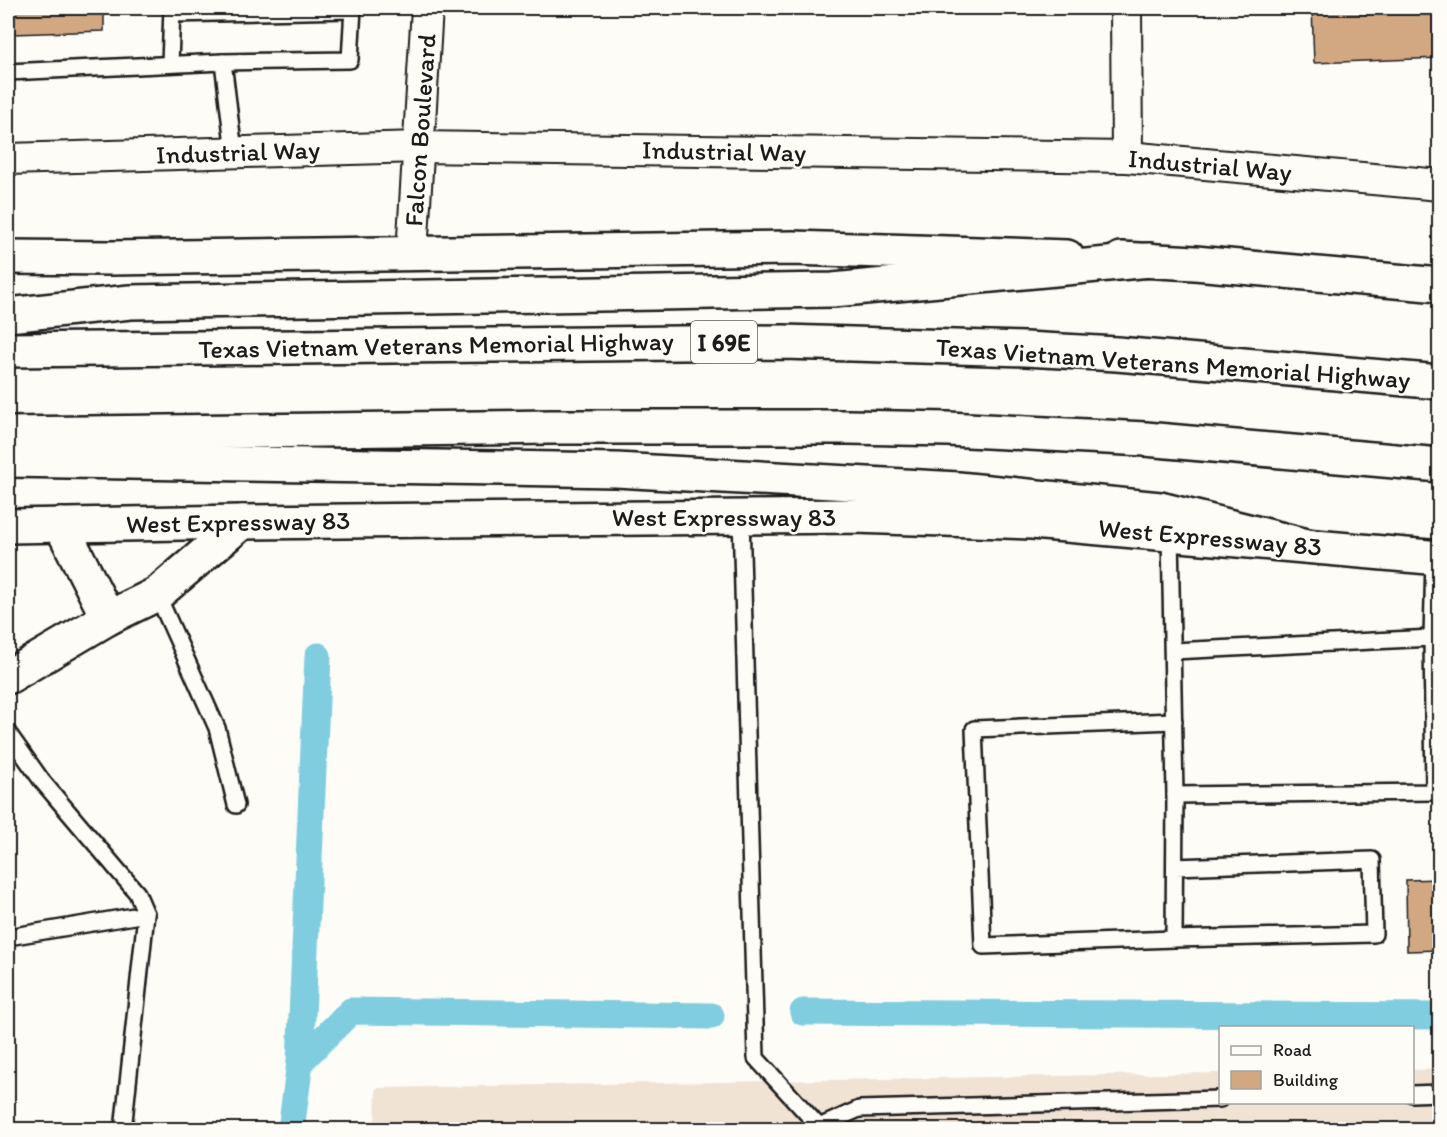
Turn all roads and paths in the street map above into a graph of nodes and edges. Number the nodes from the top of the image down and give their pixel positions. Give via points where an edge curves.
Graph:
1 (428, 8) edge
2 (1126, 8) edge
3 (352, 9) edge
4 (172, 11) edge
5 (223, 62) junction
6 (170, 64) junction
7 (8, 72) edge
8 (419, 147) junction
9 (234, 152) junction
10 (1127, 157) junction
11 (8, 159) edge
12 (1440, 185) edge
13 (412, 253) junction
14 (8, 257) edge
15 (1150, 260) junction
16 (1440, 285) edge
17 (8, 315) edge
18 (8, 350) edge
19 (1440, 382) edge
20 (8, 434) edge
21 (8, 460) edge
22 (1440, 465) edge
23 (741, 516) junction
24 (242, 522) junction
25 (61, 525) junction
26 (8, 526) edge
27 (1170, 534) junction
28 (1308, 546) junction
29 (1437, 558) edge
30 (157, 594) junction
31 (1436, 605) edge
32 (108, 618) junction
33 (1432, 638) junction
34 (1173, 651) junction
35 (8, 677) edge
36 (1174, 721) junction
37 (8, 733) edge
38 (1175, 795) junction
39 (236, 805) dead end
40 (1174, 867) junction
41 (146, 914) junction
42 (1174, 939) junction
43 (9, 941) edge
44 (1440, 1093) edge
45 (1414, 1094) edge
46 (1219, 1099) edge
47 (820, 1128) edge
48 (121, 1130) edge

1 - 8 street, Falcon Boulevard
2 - 10 street
3 - 4 lane
3 - 5 lane via 350,60
4 - 6 lane
5 - 6 lane
5 - 9 lane
6 - 7 lane
8 - 9 street, Industrial Way
8 - 10 street, Industrial Way
8 - 13 street, Falcon Boulevard
9 - 11 street, Industrial Way
10 - 12 street, Industrial Way
13 - 14 main road
13 - 15 main road via 793,248
15 - 16 main road
15 - 17 main road via 833,290 130,302
18 - 19 main road, Texas Vietnam Veterans Memorial Highway / I 69E via 783,342 1117,354
20 - 22 main road via 860,427 1145,439
21 - 28 main road via 616,470 958,489 1160,509
23 - 24 main road, West Expressway 83
23 - 27 main road, West Expressway 83 via 1032,522
23 - 47 lane via 756,1058
24 - 25 main road, West Expressway 83
24 - 30 main road
25 - 26 main road, West Expressway 83
25 - 32 main road
27 - 28 main road, West Expressway 83
27 - 34 lane
28 - 29 main road, West Expressway 83
29 - 31 lane
30 - 32 main road
30 - 39 lane via 217,728
31 - 33 lane
32 - 35 main road
33 - 34 lane
33 - 38 lane via 1434,792
34 - 36 lane
36 - 38 lane
36 - 42 lane via 975,729 983,946
37 - 41 lane via 42,781 137,893
38 - 40 lane
40 - 42 lane
40 - 42 lane via 1372,860 1374,934
41 - 43 lane
41 - 48 lane
44 - 45 lane
46 - 47 lane via 860,1109

